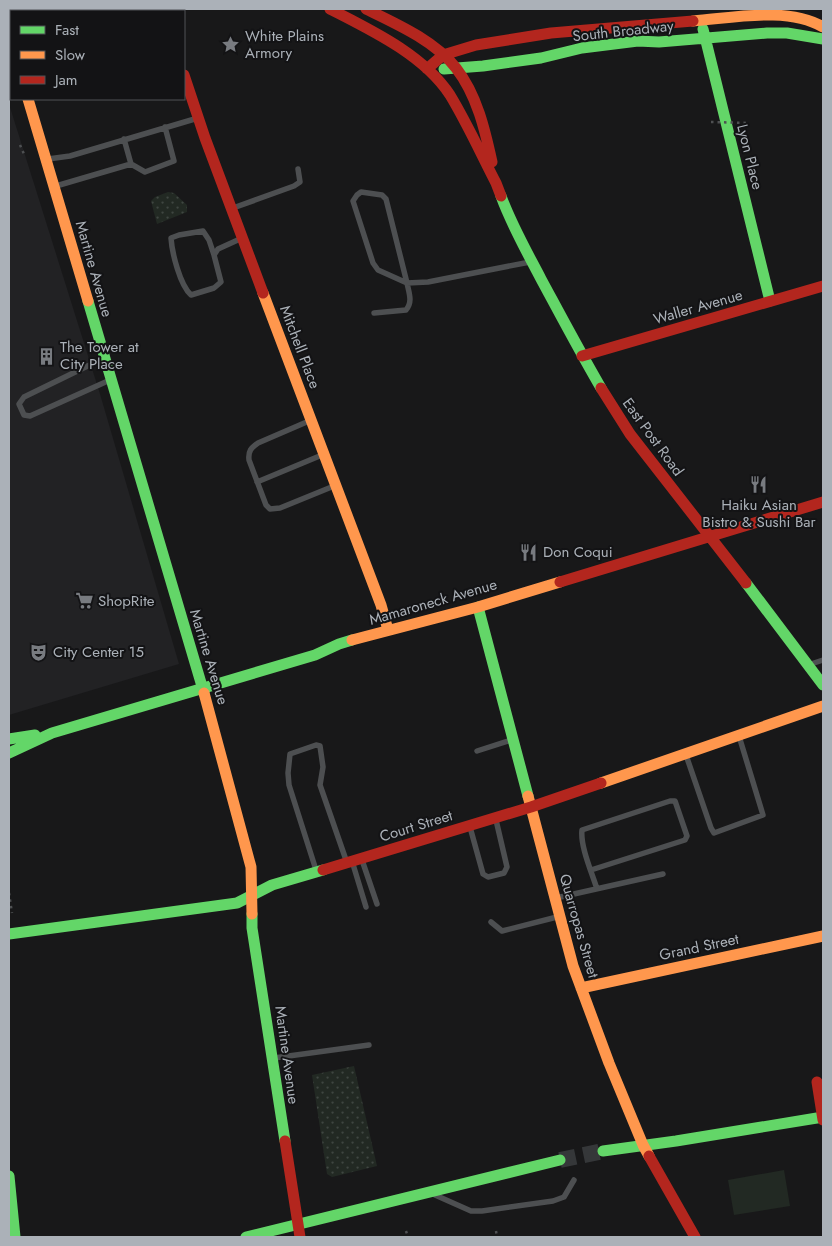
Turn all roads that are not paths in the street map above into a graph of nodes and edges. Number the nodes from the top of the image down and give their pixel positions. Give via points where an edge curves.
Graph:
1 (330, 9) edge
2 (366, 9) edge
3 (724, 9) edge
4 (804, 9) edge
5 (379, 12) edge
6 (705, 20) junction
7 (813, 21) junction
8 (823, 27) edge
9 (823, 37) edge
10 (706, 38) junction
11 (443, 56) junction
12 (456, 68) junction
13 (427, 69) junction
14 (185, 78) edge
15 (28, 100) edge
16 (198, 118) junction
17 (165, 127) junction
18 (124, 139) junction
19 (46, 160) junction
20 (131, 164) junction
21 (298, 169) dead end
22 (496, 183) junction
23 (54, 187) junction
24 (231, 209) junction
25 (242, 238) junction
26 (214, 255) junction
27 (532, 262) junction
28 (407, 283) junction
29 (823, 286) edge
30 (770, 301) junction
31 (374, 313) dead end
32 (582, 356) junction
33 (104, 358) junction
34 (110, 380) junction
35 (311, 420) junction
36 (324, 454) junction
37 (257, 482) junction
38 (336, 485) junction
39 (823, 502) edge
40 (709, 536) junction
41 (478, 606) junction
42 (388, 630) junction
43 (823, 660) edge
44 (809, 665) junction
45 (823, 685) edge
46 (202, 688) junction
47 (823, 706) edge
48 (52, 732) junction
49 (739, 736) junction
50 (9, 739) edge
51 (513, 740) junction
52 (477, 751) dead end
53 (9, 753) edge
54 (686, 754) junction
55 (531, 807) junction
56 (496, 818) junction
57 (470, 826) junction
58 (353, 860) junction
59 (591, 870) junction
60 (316, 872) junction
61 (663, 874) dead end
62 (597, 889) junction
63 (252, 895) junction
64 (554, 899) junction
65 (377, 904) dead end
66 (366, 907) dead end
67 (559, 917) junction
68 (491, 922) dead end
69 (9, 934) edge
70 (823, 936) edge
71 (581, 988) junction
72 (369, 1045) dead end
73 (273, 1058) junction
74 (817, 1082) dead end
75 (823, 1118) edge
76 (643, 1145) junction
77 (603, 1151) tunnel mouth
78 (560, 1160) tunnel mouth
79 (9, 1176) edge
80 (574, 1180) dead end
81 (430, 1192) junction
82 (298, 1224) junction
83 (15, 1237) edge
84 (246, 1237) edge
85 (300, 1237) edge
86 (696, 1237) edge

1 - 13 main road via 369,29
2 - 5 main road
3 - 6 main road
4 - 7 main road
5 - 11 main road
6 - 7 main road, South Broadway via 780,14
6 - 10 main road, Lyon Place
6 - 11 main road, South Broadway via 551,33 476,45
7 - 8 main road, South Broadway
7 - 9 main road
9 - 10 main road, South Broadway via 780,33
10 - 12 main road, South Broadway via 629,42 582,48 541,58
10 - 30 main road, Lyon Place
11 - 12 main road, East Post Road
11 - 13 main road, South Broadway
12 - 13 main road, South Broadway
12 - 22 main road, East Post Road via 472,94 485,129
13 - 22 main road, East Post Road via 454,101
14 - 16 main road, Mitchell Place
15 - 19 main road, Martine Avenue
16 - 17 lane
16 - 24 main road, Mitchell Place
17 - 18 lane
17 - 20 lane via 174,161 145,172
18 - 19 lane
18 - 20 lane
19 - 23 main road, Martine Avenue
20 - 23 lane
21 - 24 lane via 301,178 294,186
22 - 27 main road, East Post Road
23 - 33 main road, Martine Avenue
24 - 25 main road, Mitchell Place
25 - 26 lane via 218,248
25 - 35 main road, Mitchell Place
26 - 26 lane via 221,282 214,288 191,295 185,290 171,238 203,231
27 - 28 lane
27 - 32 main road, East Post Road
28 - 28 lane via 386,199 370,192 357,194 353,201 373,264 378,270
28 - 31 lane via 411,300 406,310
29 - 30 main road, Waller Avenue
30 - 32 main road, Waller Avenue
32 - 40 main road, East Post Road via 630,434
33 - 34 main road, Martine Avenue
33 - 34 lane via 24,397 19,404 24,415 30,416
34 - 46 main road, Martine Avenue
35 - 36 main road, Mitchell Place
35 - 37 lane via 251,448 249,460
36 - 37 lane
36 - 38 main road, Mitchell Place
37 - 38 lane via 266,505 274,510
38 - 42 main road, Mitchell Place
39 - 40 main road, Mamaroneck Avenue
40 - 41 main road, Mamaroneck Avenue
40 - 44 main road, East Post Road
41 - 42 main road, Mamaroneck Avenue
41 - 51 main road, Quarropas Street
42 - 46 main road, Mamaroneck Avenue
43 - 44 lane
44 - 45 main road, East Post Road
46 - 48 main road, Mamaroneck Avenue
46 - 63 main road, Martine Avenue via 251,867
47 - 49 main road, Court Street
48 - 50 main road, Mamaroneck Avenue
48 - 53 main road, Mamaroneck Avenue
49 - 54 main road, Court Street
49 - 54 lane via 763,814 714,833
51 - 52 lane
51 - 55 main road, Quarropas Street
54 - 55 main road, Court Street
55 - 56 main road, Court Street
55 - 64 main road, Quarropas Street
56 - 57 main road, Court Street
56 - 57 lane via 507,867 504,873 488,877 483,874
57 - 58 main road, Court Street
58 - 60 main road, Court Street
58 - 60 lane via 320,785 323,761 320,746 316,745 290,754 288,773
58 - 65 lane
58 - 66 lane
59 - 59 lane via 582,830 674,801 687,836 685,840
59 - 62 lane
60 - 63 main road, Court Street via 272,885
61 - 62 lane
62 - 64 lane
63 - 69 main road, Court Street via 237,903 221,906
63 - 73 main road, Martine Avenue via 252,928
64 - 67 main road, Quarropas Street
67 - 68 lane via 502,931
67 - 71 main road, Quarropas Street
70 - 71 main road, Grand Street
71 - 76 main road, Quarropas Street
72 - 73 lane
73 - 82 main road, Martine Avenue
74 - 75 main road
75 - 76 main road
76 - 77 main road
76 - 86 main road, Quarropas Street
78 - 81 main road
79 - 83 main road
80 - 81 lane via 564,1197 553,1201 482,1211 471,1211
81 - 82 main road
82 - 84 main road
82 - 85 main road, Martine Avenue

